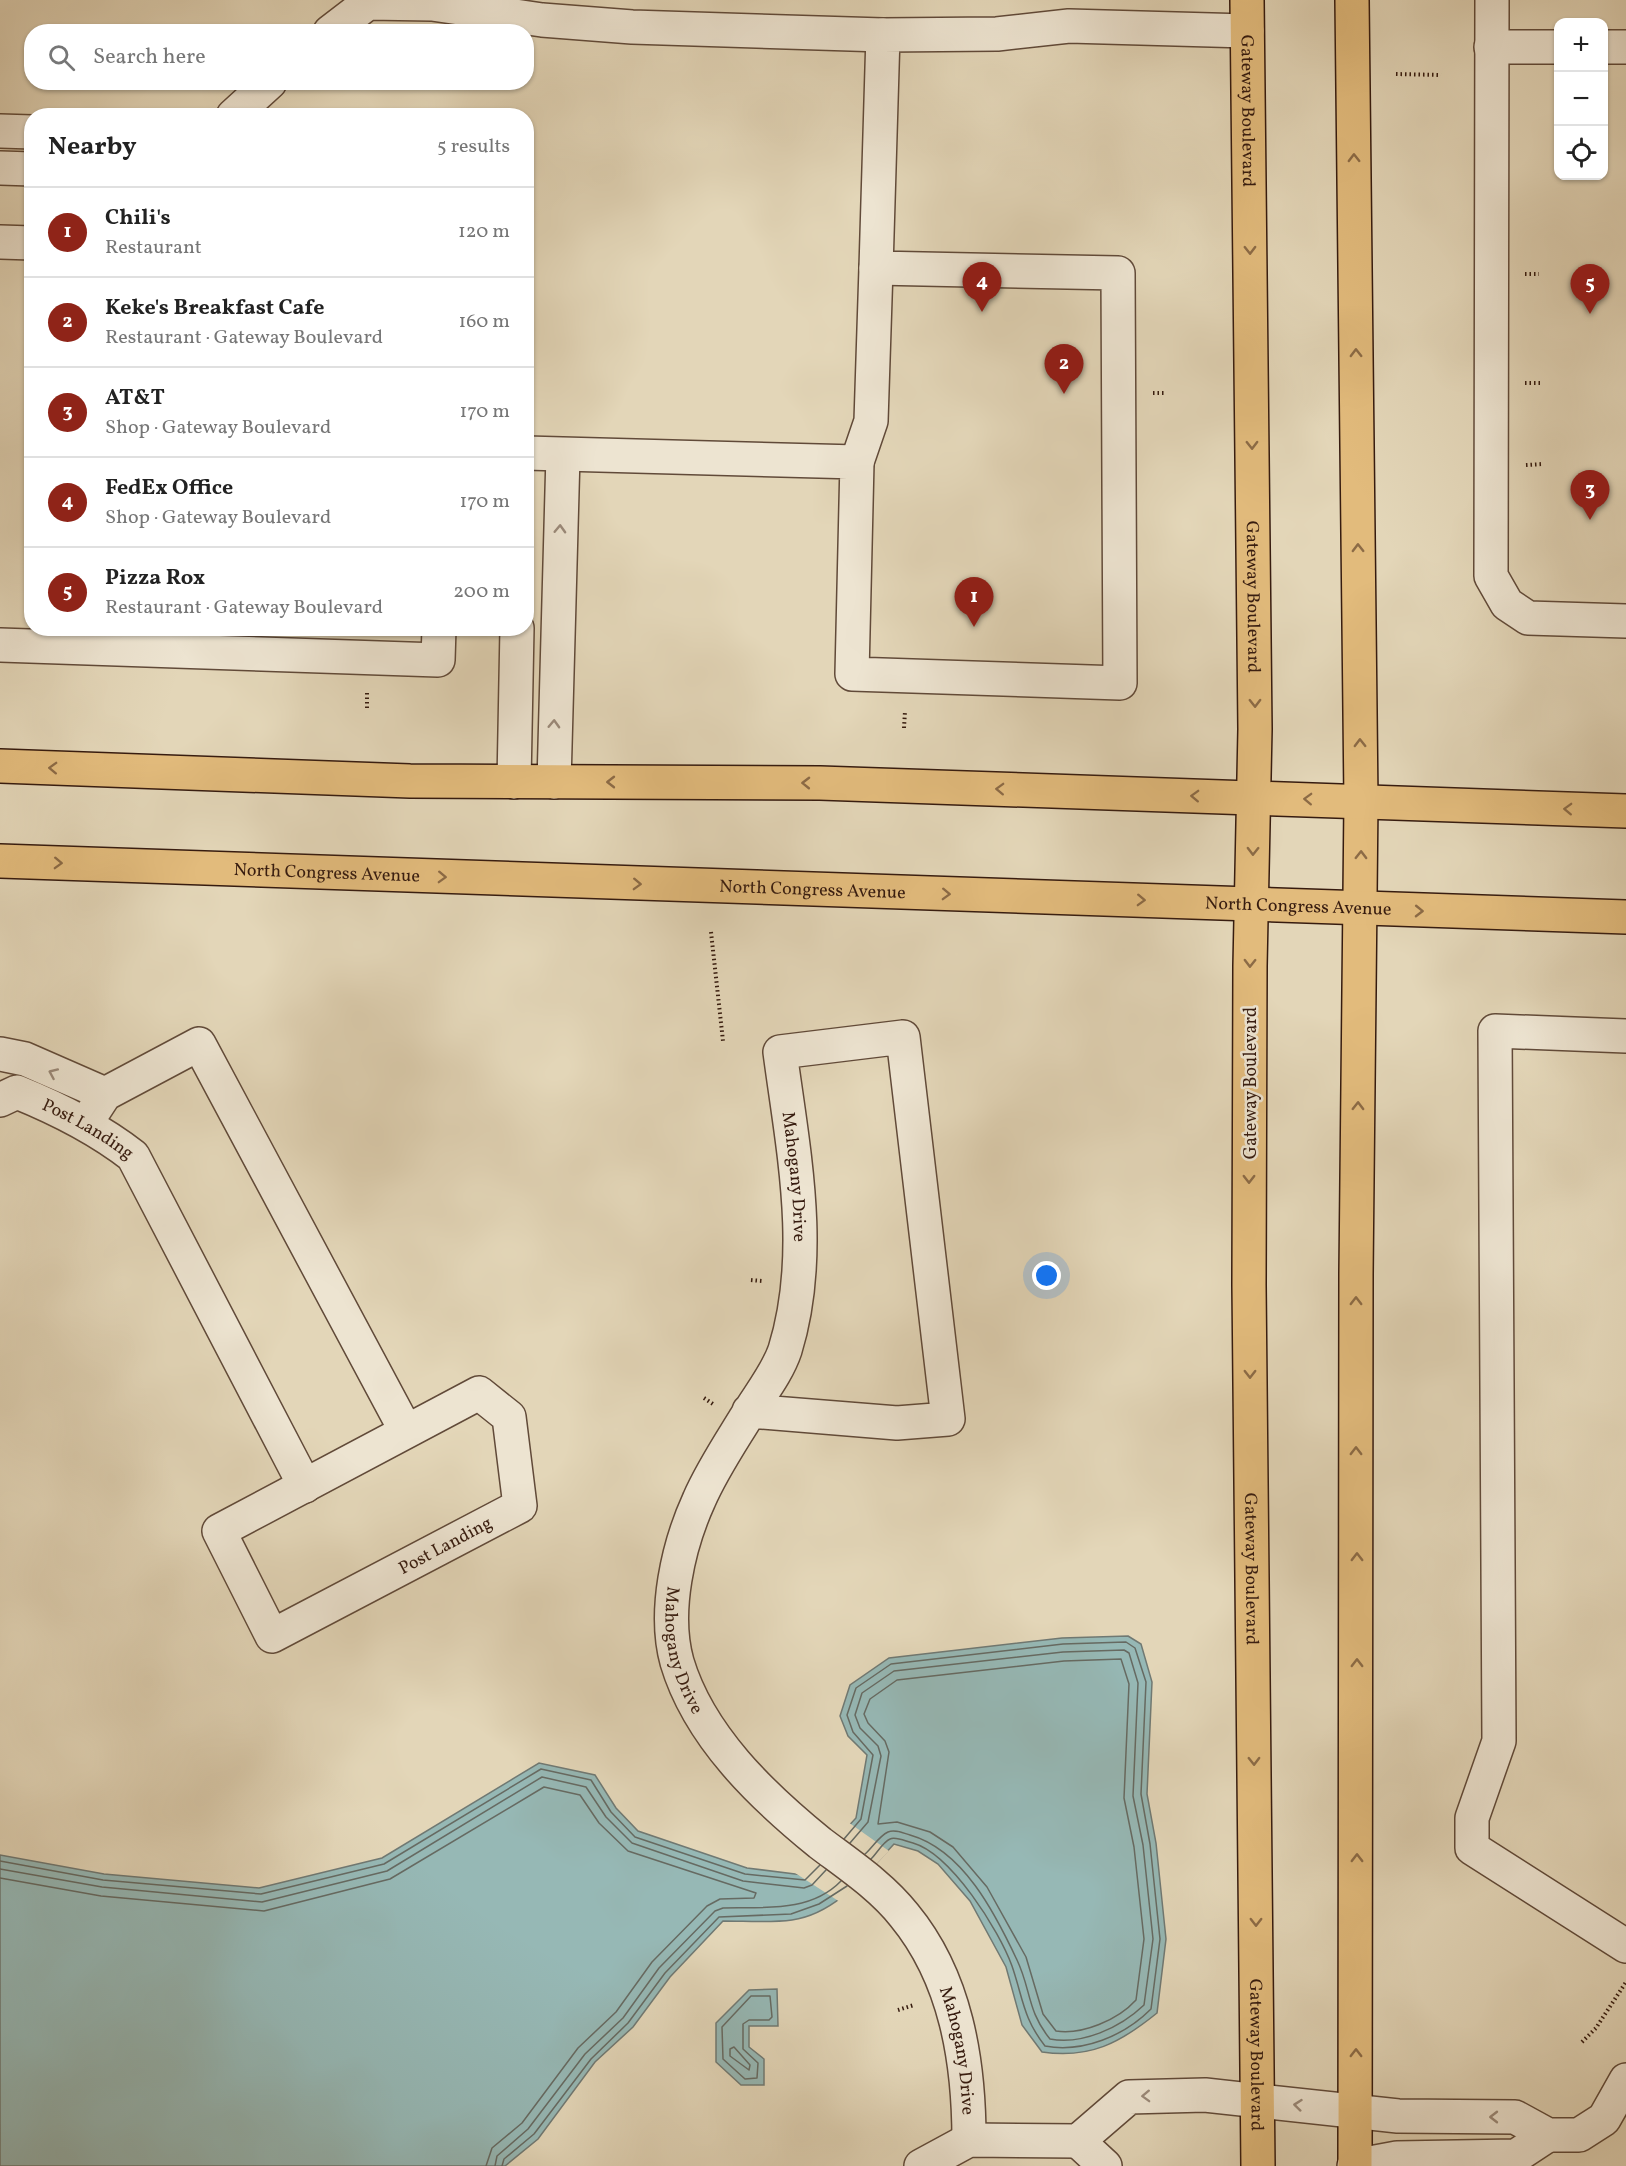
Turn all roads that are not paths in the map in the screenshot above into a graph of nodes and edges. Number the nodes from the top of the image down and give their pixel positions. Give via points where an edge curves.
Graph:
1 (1352, 0) edge
2 (1492, 0) edge
3 (1069, 13) edge
4 (1247, 15) edge
5 (340, 24) edge
6 (883, 34) junction
7 (1491, 47) junction
8 (1554, 47) edge
9 (1608, 47) edge
10 (1626, 47) edge
11 (261, 90) edge
12 (242, 108) edge
13 (0, 130) edge
14 (24, 132) edge
15 (0, 168) edge
16 (24, 169) edge
17 (0, 242) edge
18 (24, 243) edge
19 (876, 268) junction
20 (534, 453) edge
21 (563, 454) junction
22 (857, 462) junction
23 (1626, 621) edge
24 (439, 636) edge
25 (517, 636) edge
26 (0, 645) edge
27 (0, 766) edge
28 (514, 782) junction
29 (554, 782) junction
30 (1254, 798) junction
31 (1361, 801) junction
32 (1626, 811) edge
33 (0, 861) edge
34 (1251, 905) junction
35 (1360, 910) junction
36 (1626, 917) edge
37 (1626, 1036) edge
38 (0, 1054) edge
39 (105, 1094) junction
40 (0, 1100) edge
41 (86, 1123) junction
42 (749, 1411) junction
43 (406, 1431) junction
44 (305, 1486) junction
45 (1626, 1946) edge
46 (1626, 2080) edge
47 (1257, 2100) junction
48 (1356, 2111) junction
49 (1615, 2126) edge
50 (1548, 2135) junction
51 (969, 2140) junction
52 (1078, 2141) junction
53 (921, 2166) edge
54 (1105, 2166) edge
55 (1258, 2166) edge
56 (1355, 2166) edge

31 -> 1 main road
2 - 7 street
3 - 4 street
3 - 6 street via 997,34
4 -> 30 main road, Gateway Boulevard
5 - 6 street via 368,3 432,4 542,20 632,27
6 - 19 street
7 - 8 street
7 - 23 street via 1491,576 1507,604 1528,618
9 - 10 street
11 - 12 street
13 - 14 street
15 - 16 street
17 - 18 street
19 - 22 street via 871,421
19 - 22 street via 1118,273 1120,683 852,674
20 - 21 street
21 - 22 street
29 -> 21 street
24 - 26 street via 438,660
25 - 28 street
28 -> 27 main road
28 - 29 main road
30 -> 29 main road via 820,783
31 -> 30 main road
30 -> 34 main road, Gateway Boulevard
32 -> 31 main road
35 -> 31 main road
33 -> 34 main road, North Congress Avenue
34 - 35 main road, North Congress Avenue
34 -> 47 main road, Gateway Boulevard via 1249,1297
35 -> 36 main road, North Congress Avenue
48 -> 35 main road
37 - 45 street via 1495,1030 1499,1741 1472,1818 1472,1848
39 -> 38 street, Post Landing via 25,1059
39 - 41 street
39 - 43 street via 199,1044
40 - 41 street, Post Landing via 17,1092
41 - 44 street, Post Landing via 133,1156
42 - 42 street, Mahogany Drive via 784,1354 799,1284 798,1197 780,1052 903,1037 948,1419 897,1423
42 - 51 street, Mahogany Drive via 699,1499 687,1530 672,1616 676,1659 699,1710 727,1752 764,1793 906,1917 938,1969 962,2035
43 - 44 street, Post Landing
43 - 44 street, Post Landing via 479,1393 509,1417 520,1506 272,1636 219,1531
46 - 49 street
48 -> 47 street
47 -> 52 street via 1204,2095 1129,2097
47 - 55 main road, Gateway Boulevard
50 -> 48 street via 1515,2117 1398,2116
48 - 56 main road
49 - 50 street via 1579,2135
50 - 56 street via 1516,2156 1397,2158
51 - 52 street, Mahogany Drive
51 - 53 street, Mahogany Drive
52 - 54 street

